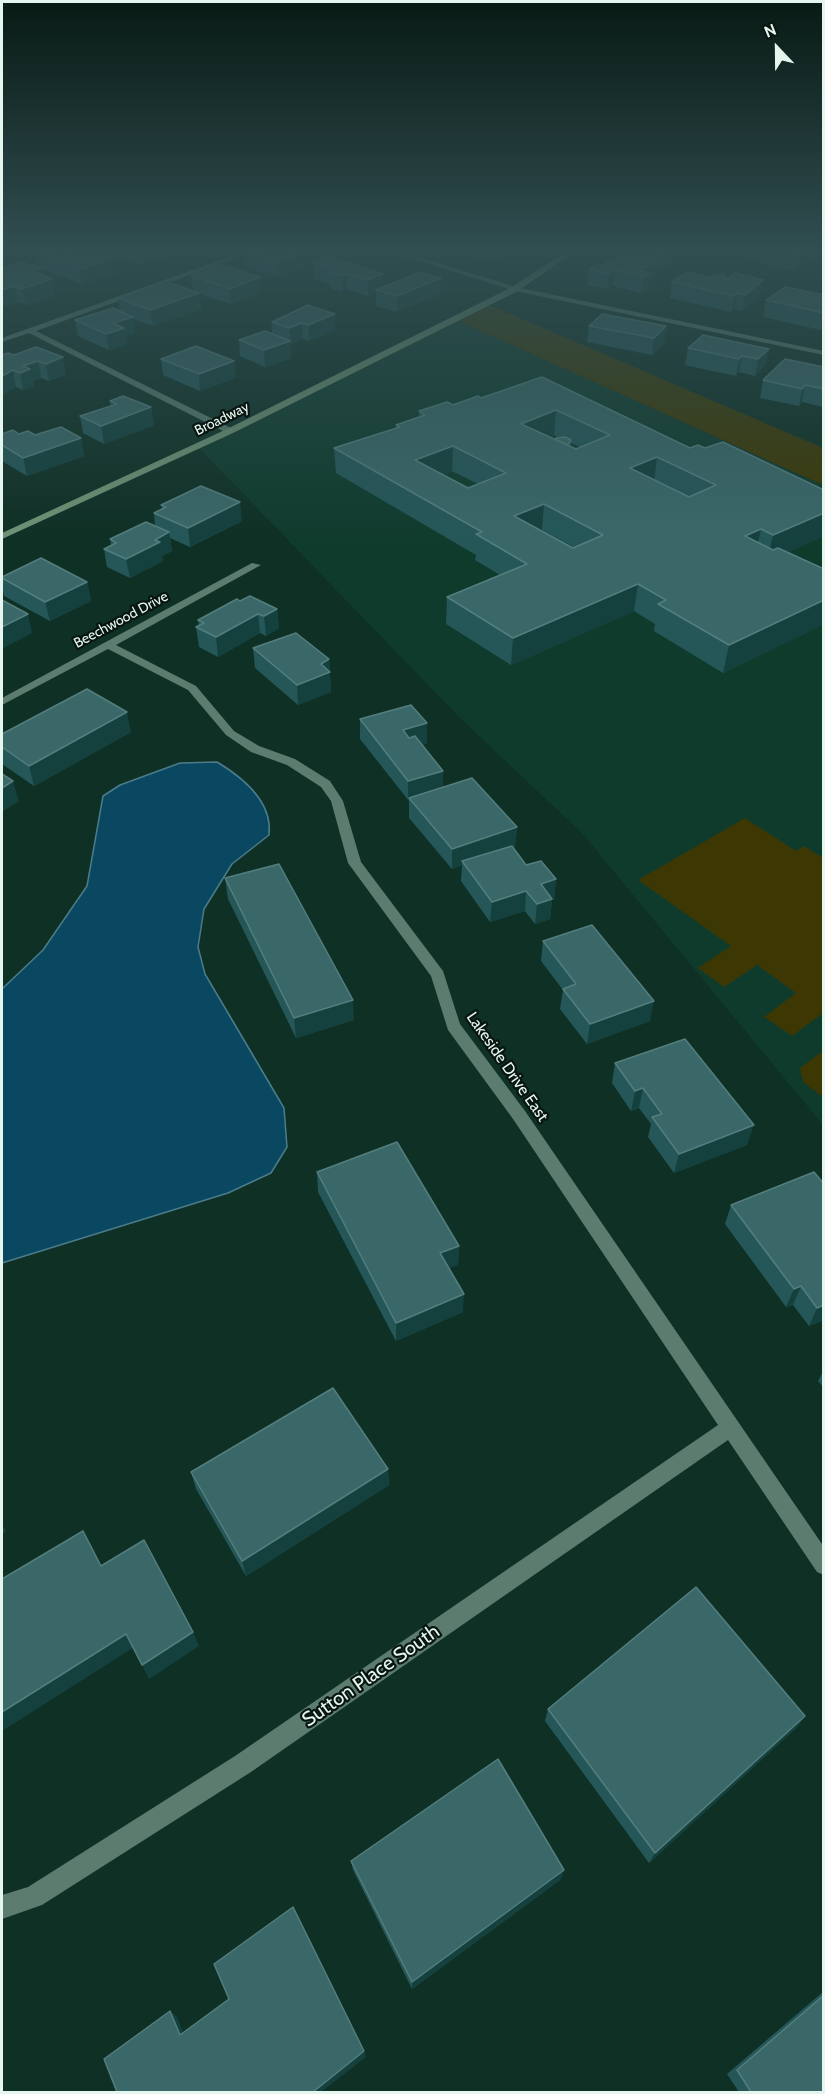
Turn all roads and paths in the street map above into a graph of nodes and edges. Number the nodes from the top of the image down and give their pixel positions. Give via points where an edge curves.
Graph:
1 (62, 347) edge
2 (399, 347) edge
3 (794, 347) edge
4 (824, 353) edge
5 (230, 431) junction
6 (2, 536) edge
7 (256, 565) dead end
8 (108, 645) junction
9 (2, 702) edge
10 (730, 1428) junction
11 (824, 1565) edge
12 (2, 1907) edge

1 - 5 street
2 - 5 main road, Broadway
3 - 4 street
5 - 6 main road, Broadway
7 - 8 street, Beechwood Drive
8 - 9 street, Beechwood Drive
8 - 10 street, Lakeside Drive East via 192,688 230,733 255,749 291,762 326,784 337,801 355,863 438,975 453,1026 519,1115
10 - 11 street, Lakeside Drive East
10 - 12 street, Sutton Place South via 243,1764 34,1896

